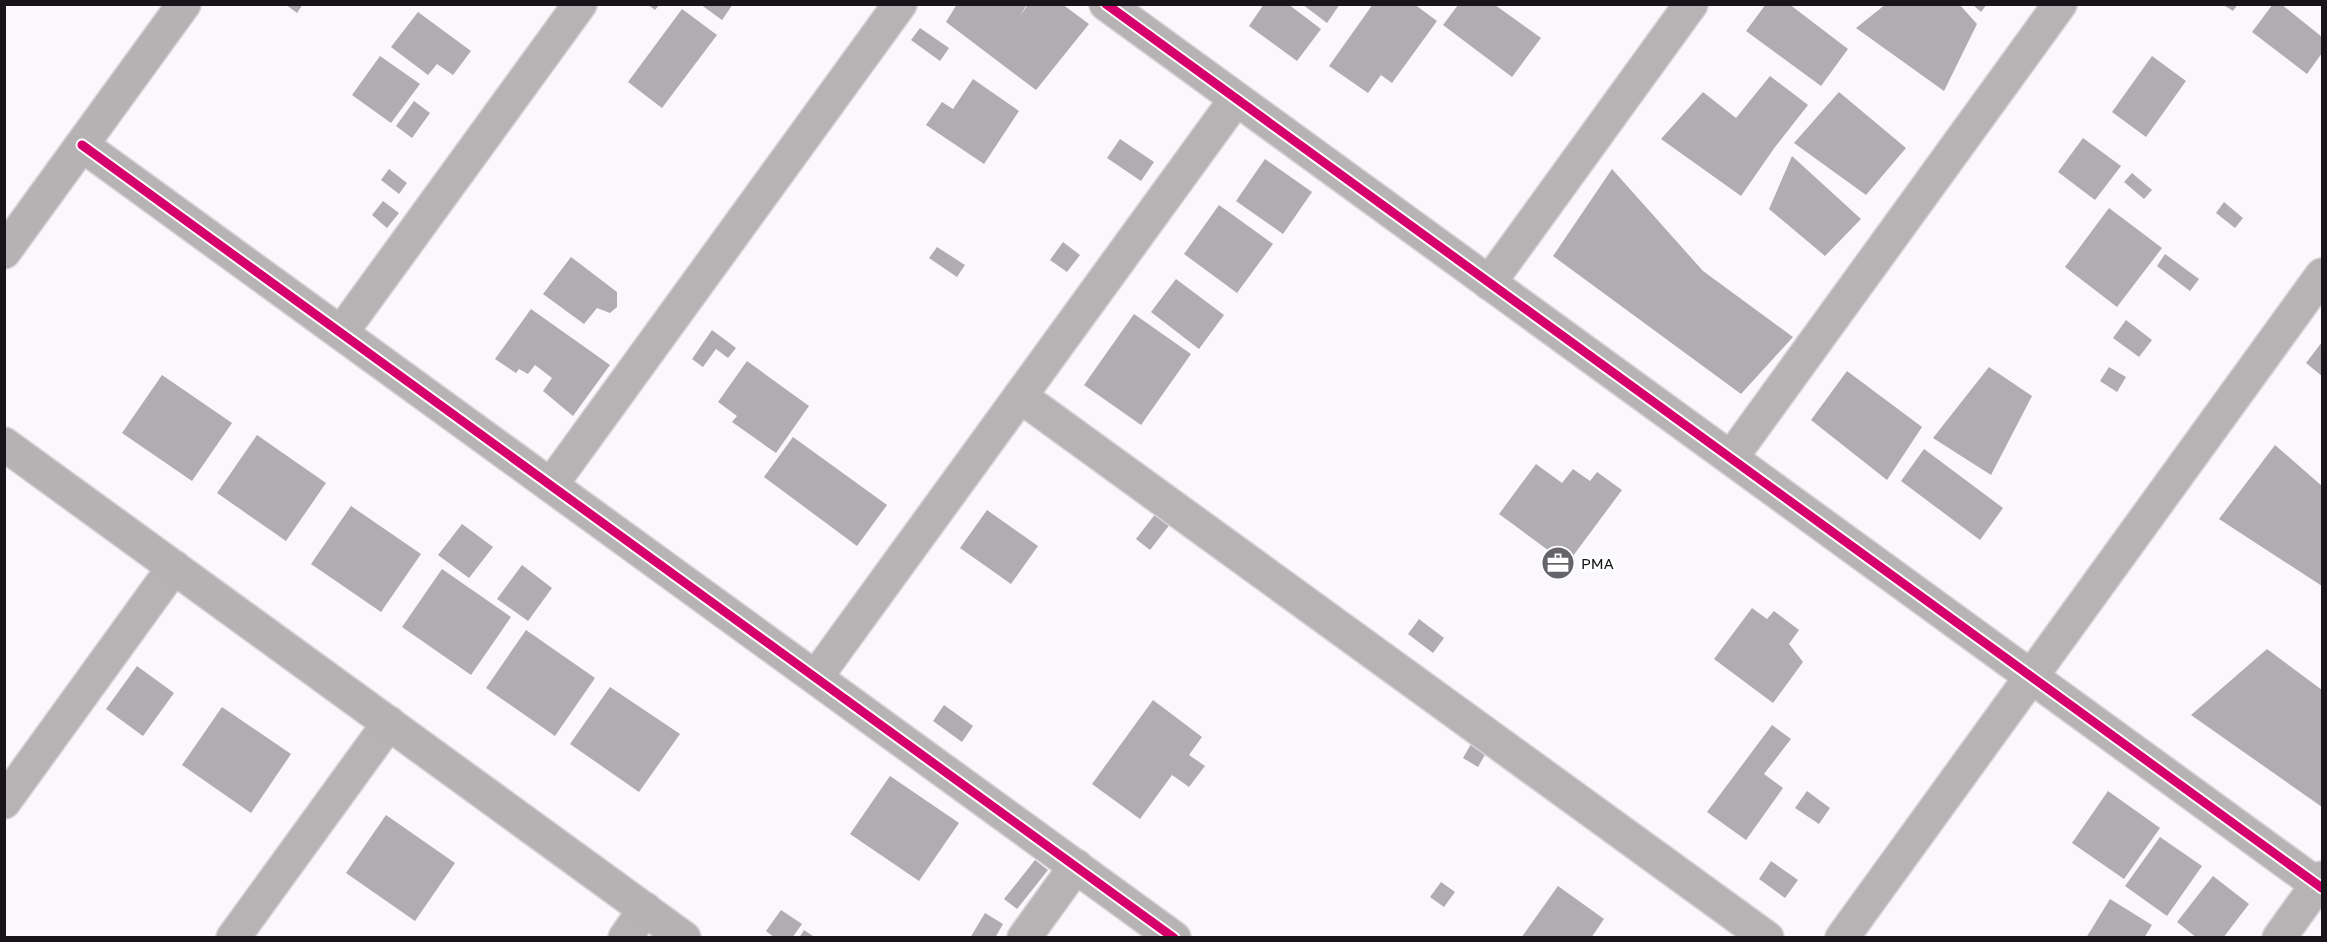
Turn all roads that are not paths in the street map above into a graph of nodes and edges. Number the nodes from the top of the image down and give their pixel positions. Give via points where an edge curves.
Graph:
1 (184, 4) edge
2 (579, 4) edge
3 (900, 4) edge
4 (1106, 4) edge
5 (2060, 4) edge
6 (1680, 8) edge
7 (1236, 99) junction
8 (82, 145) junction
9 (4, 252) edge
10 (2322, 275) edge
11 (1489, 283) junction
12 (341, 333) junction
13 (1020, 396) junction
14 (4, 444) edge
15 (1731, 458) junction
16 (551, 485) junction
17 (174, 567) junction
18 (2031, 676) junction
19 (816, 678) junction
20 (388, 723) junction
21 (4, 802) edge
22 (1076, 866) junction
23 (2321, 883) edge
24 (645, 909) junction
25 (233, 938) edge
26 (625, 938) edge
27 (684, 938) edge
28 (1024, 938) edge
29 (1174, 938) edge
30 (1767, 938) edge
31 (1842, 938) edge
32 (2279, 938) edge

1 - 8 street
2 - 12 street
3 - 16 street
4 - 7 street
5 - 15 street
6 - 11 street
7 - 11 street
7 - 13 street
8 - 9 street
8 - 12 street
10 - 18 street
11 - 15 street
12 - 16 street
13 - 19 street
13 - 30 street
14 - 17 street
15 - 18 street
16 - 19 street
17 - 20 street
17 - 21 street
18 - 23 street
18 - 31 street
19 - 22 street
20 - 24 street
20 - 25 street
22 - 28 street
22 - 29 street
23 - 32 street
24 - 26 street
24 - 27 street

